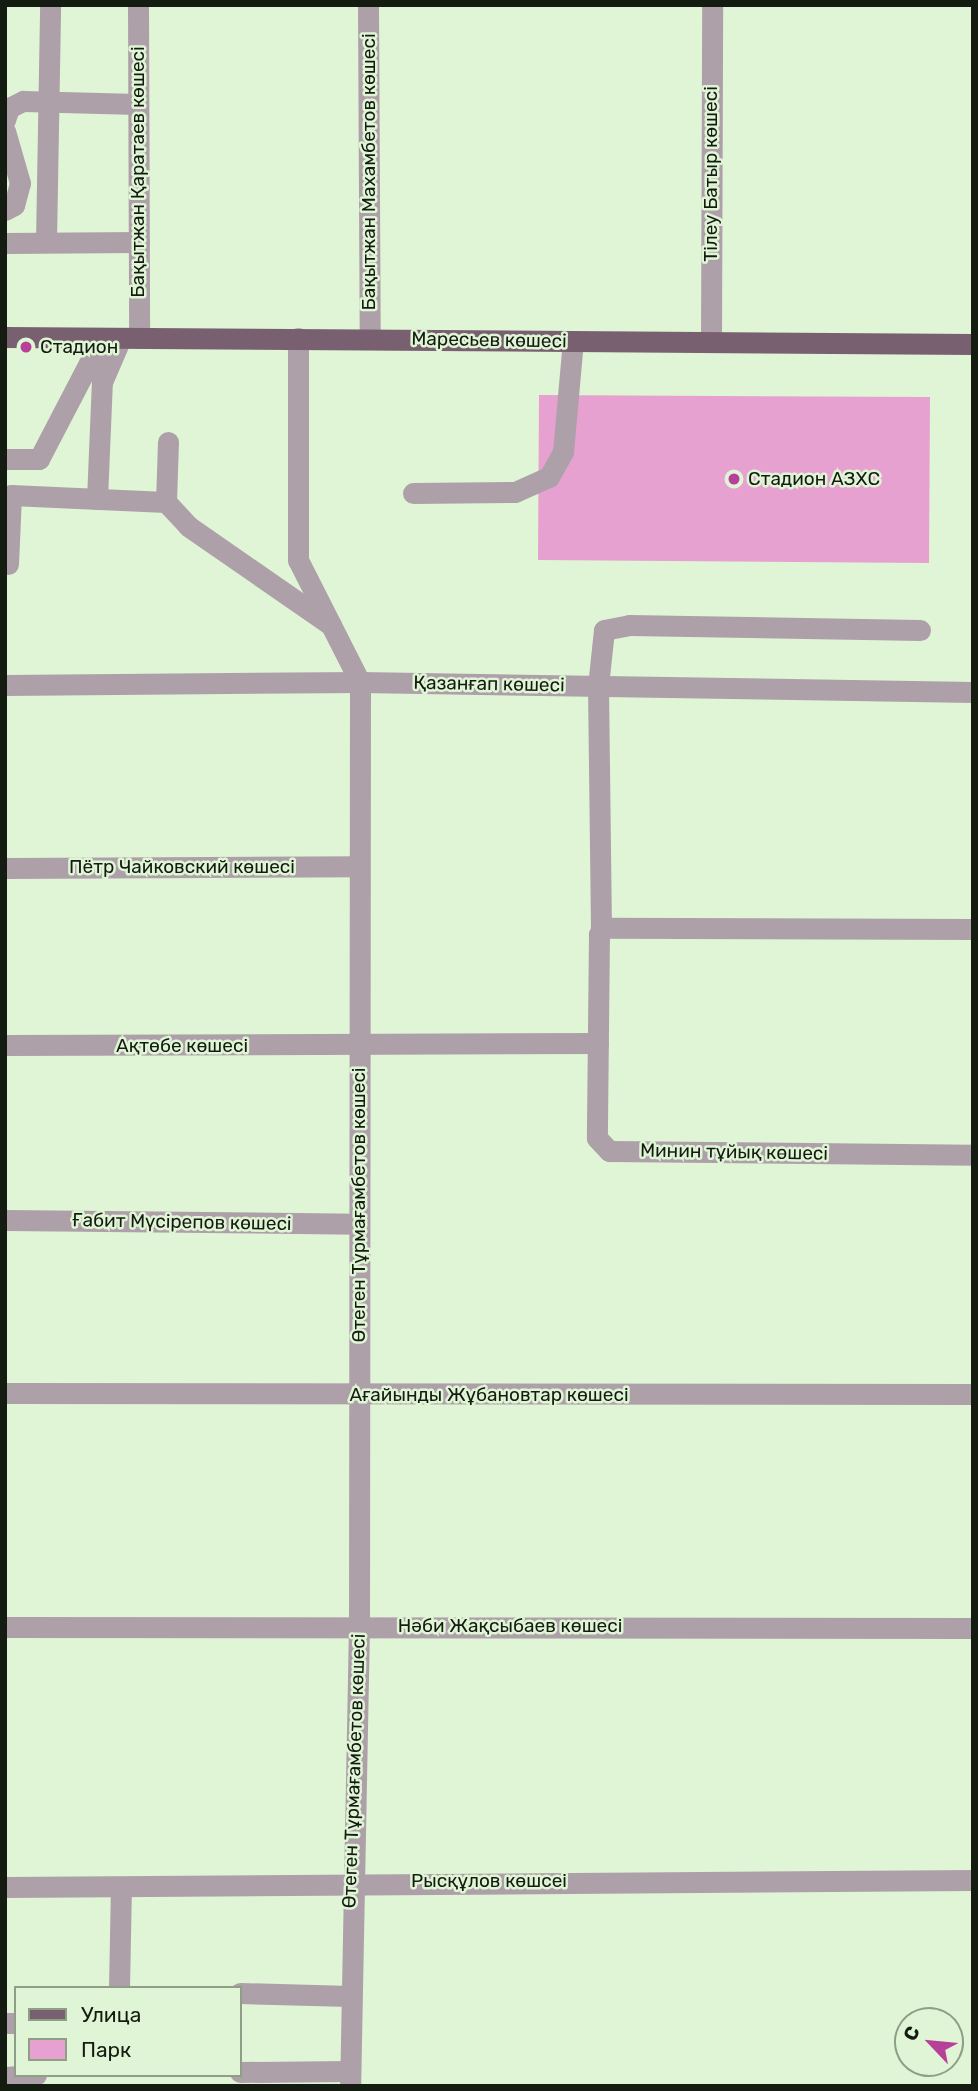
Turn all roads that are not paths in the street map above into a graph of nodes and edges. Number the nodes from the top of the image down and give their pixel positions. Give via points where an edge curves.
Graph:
1 (50, 5) edge
2 (138, 5) edge
3 (368, 5) edge
4 (712, 5) edge
5 (48, 104) junction
6 (138, 104) junction
7 (5, 120) edge
8 (5, 131) edge
9 (5, 210) edge
10 (139, 242) junction
11 (5, 243) edge
12 (46, 243) junction
13 (5, 337) edge
14 (121, 338) junction
15 (298, 338) junction
16 (370, 339) junction
17 (573, 341) junction
18 (711, 342) junction
19 (973, 344) edge
20 (168, 442) dead end
21 (5, 459) edge
22 (413, 493) dead end
23 (97, 499) junction
24 (166, 502) junction
25 (8, 564) dead end
26 (332, 627) junction
27 (920, 630) dead end
28 (360, 682) junction
29 (5, 685) edge
30 (598, 686) junction
31 (973, 692) edge
32 (359, 866) junction
33 (5, 868) edge
34 (973, 929) edge
35 (601, 930) junction
36 (598, 1043) junction
37 (5, 1045) edge
38 (359, 1047) junction
39 (973, 1155) edge
40 (5, 1220) edge
41 (359, 1224) junction
42 (5, 1393) edge
43 (973, 1394) edge
44 (360, 1395) junction
45 (359, 1625) junction
46 (5, 1627) edge
47 (973, 1629) edge
48 (973, 1880) edge
49 (350, 1882) junction
50 (5, 1887) edge
51 (121, 1887) junction
52 (120, 1986) edge
53 (242, 1993) edge
54 (350, 1996) junction
55 (242, 2072) edge
56 (350, 2078) edge

1 - 5 street
2 - 6 street, Бақытжан Қаратаев көшесі
3 - 16 street, Бақытжан Махамбетов көшесі
4 - 18 street, Тілеу Батыр көшесі
5 - 6 street
5 - 7 street via 23,101 9,108
5 - 12 street
6 - 10 street, Бақытжан Қаратаев көшесі
8 - 9 street via 20,183 14,205
10 - 12 street
10 - 14 street, Бақытжан Қаратаев көшесі
11 - 12 street
13 - 14 main road, Маресьев көшесі
14 - 15 main road, Маресьев көшесі
14 - 21 street via 39,459
14 - 23 street via 102,382
15 - 16 main road, Маресьев көшесі
15 - 26 street, Өтеген Тұрмағамбетов көшесі via 298,560
16 - 17 main road, Маресьев көшесі
17 - 18 main road, Маресьев көшесі
17 - 22 street via 563,452 549,477 515,492
18 - 19 main road, Маресьев көшесі
20 - 24 street
23 - 24 street
23 - 25 street via 11,495
24 - 26 street via 188,526
26 - 28 street, Өтеген Тұрмағамбетов көшесі
27 - 30 street, Минин тұйық көшесі via 629,625 604,630
28 - 29 street, Қазанғап көшесі
28 - 30 street, Қазанғап көшесі
28 - 32 street, Өтеген Тұрмағамбетов көшесі
30 - 31 street, Қазанғап көшесі
30 - 35 street, Минин тұйық көшесі
32 - 33 street, Пётр Чайковский көшесі
32 - 38 street, Өтеген Тұрмағамбетов көшесі
34 - 35 street
35 - 36 street, Минин тұйық көшесі
36 - 38 street
36 - 39 street, Минин тұйық көшесі via 597,1138 609,1151
37 - 38 street, Ақтөбе көшесі
38 - 41 street, Өтеген Тұрмағамбетов көшесі
40 - 41 street, Ғабит Мүсірепов көшесі
41 - 44 street, Өтеген Тұрмағамбетов көшесі
42 - 44 street, Ағайынды Жұбановтар көшесі
43 - 44 street, Ағайынды Жұбановтар көшесі
44 - 45 street, Өтеген Тұрмағамбетов көшесі
45 - 46 street, Нәби Жақсыбаев көшесі
45 - 47 street, Нәби Жақсыбаев көшесі
45 - 49 street, Өтеген Тұрмағамбетов көшесі
48 - 49 street, Рысқұлов көшсеі
49 - 51 street, Рысқұлов көшсеі
49 - 54 street, Өтеген Тұрмағамбетов көшесі
50 - 51 street, Рысқұлов көшсеі
51 - 52 street
53 - 54 street
54 - 56 street, Өтеген Тұрмағамбетов көшесі
55 - 56 street

